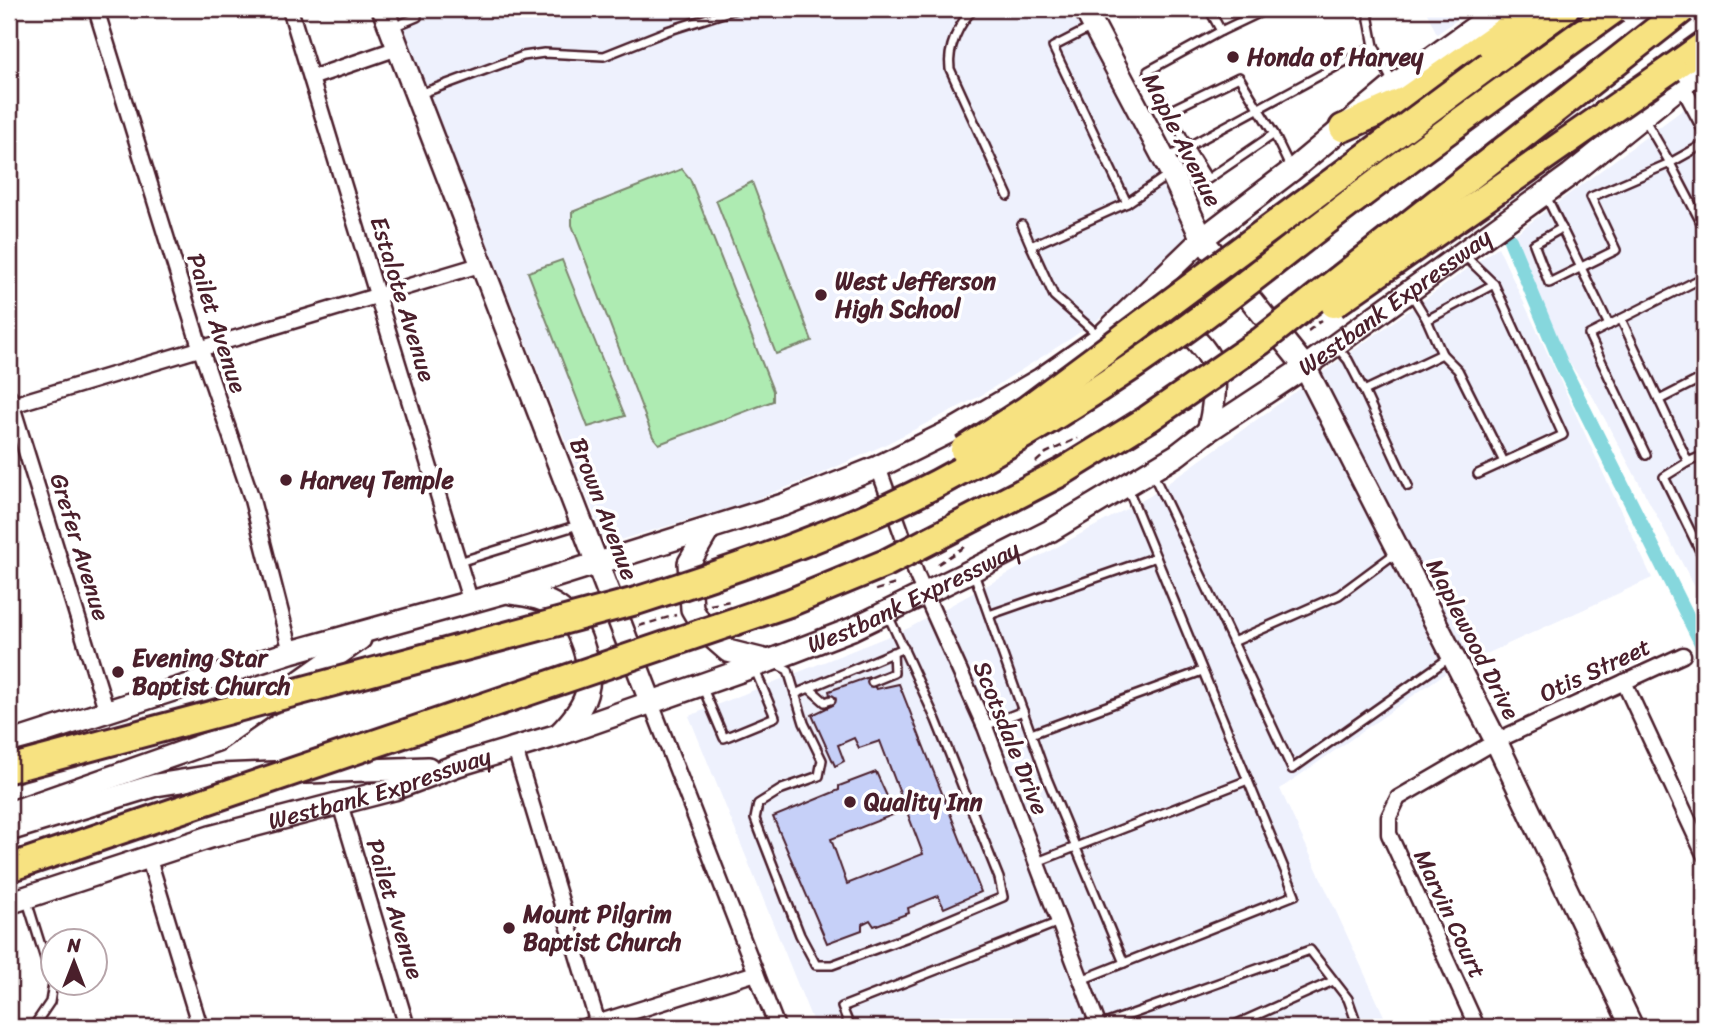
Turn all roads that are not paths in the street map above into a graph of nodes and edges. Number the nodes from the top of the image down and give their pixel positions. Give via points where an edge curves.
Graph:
1 (96, 9) edge
2 (290, 9) edge
3 (736, 9) edge
4 (974, 9) edge
5 (1209, 9) edge
6 (1262, 9) edge
7 (1367, 9) edge
8 (1500, 9) edge
9 (1536, 9) edge
10 (1565, 9) edge
11 (1615, 9) edge
12 (1683, 9) edge
13 (416, 13) edge
14 (1089, 18) edge
15 (391, 28) edge
16 (1222, 31) junction
17 (1374, 46) junction
18 (1704, 46) edge
19 (1704, 67) edge
20 (1677, 76) junction
21 (311, 78) junction
22 (1395, 85) junction
23 (417, 95) junction
24 (1258, 109) junction
25 (1169, 111) junction
26 (1643, 117) junction
27 (1704, 126) edge
28 (1343, 128) junction
29 (1274, 134) junction
30 (1704, 144) edge
31 (1188, 147) junction
32 (1670, 163) junction
33 (1168, 166) junction
34 (1291, 171) junction
35 (1545, 193) junction
36 (1008, 196) dead end
37 (1127, 203) junction
38 (1022, 225) dead end
39 (1562, 228) junction
40 (1704, 228) edge
41 (1202, 239) junction
42 (1031, 246) junction
43 (1462, 253) junction
44 (482, 264) junction
45 (1582, 268) junction
46 (1704, 277) edge
47 (1494, 284) junction
48 (1243, 289) joint
49 (1409, 292) junction
50 (378, 294) junction
51 (1621, 319) junction
52 (1427, 320) junction
53 (1117, 322) junction
54 (1609, 325) junction
55 (1101, 337) junction
56 (1335, 345) junction
57 (200, 347) junction
58 (1442, 354) junction
59 (1305, 367) junction
60 (1704, 377) edge
61 (1364, 391) junction
62 (1659, 400) junction
63 (10, 403) edge
64 (1149, 419) junction
65 (1208, 431) junction
66 (1646, 455) dead end
67 (1704, 455) edge
68 (1504, 462) junction
69 (1688, 462) junction
70 (878, 467) junction
71 (1151, 470) junction
72 (1478, 474) dead end
73 (936, 484) junction
74 (1127, 485) junction
75 (1408, 486) dead end
76 (582, 524) junction
77 (709, 529) junction
78 (1399, 551) junction
79 (1156, 557) junction
80 (1704, 559) edge
81 (458, 562) junction
82 (597, 563) junction
83 (973, 570) junction
84 (506, 592) junction
85 (925, 593) junction
86 (471, 603) junction
87 (887, 612) junction
88 (989, 615) junction
89 (374, 630) junction
90 (1233, 642) junction
91 (904, 648) junction
92 (291, 652) junction
93 (893, 652) junction
94 (1683, 655) dead end
95 (1453, 656) junction
96 (761, 664) junction
97 (1202, 671) junction
98 (872, 682) dead end
99 (1624, 682) junction
100 (702, 685) junction
101 (809, 688) junction
102 (796, 694) junction
103 (831, 700) dead end
104 (651, 703) junction
105 (1023, 711) junction
106 (107, 712) junction
107 (985, 727) junction
108 (1031, 734) junction
109 (558, 735) junction
110 (1496, 741) junction
111 (9, 743) edge
112 (515, 749) junction
113 (458, 765) junction
114 (9, 769) edge
115 (1248, 780) junction
116 (340, 804) junction
117 (9, 813) edge
118 (1389, 817) joint
119 (9, 830) edge
120 (1076, 847) junction
121 (1704, 854) edge
122 (148, 856) junction
123 (1036, 862) junction
124 (9, 868) edge
125 (17, 900) edge
126 (1059, 922) junction
127 (38, 949) edge
128 (1124, 963) junction
129 (756, 973) junction
130 (1081, 980) junction
131 (1333, 981) junction
132 (50, 998) edge
133 (594, 1026) edge
134 (33, 1027) edge
135 (200, 1027) edge
136 (407, 1027) edge
137 (777, 1027) edge
138 (850, 1027) edge
139 (1099, 1027) edge
140 (1230, 1027) edge
141 (1358, 1027) edge
142 (1477, 1027) edge
143 (1632, 1027) edge

1 - 57 street, Pailet Avenue
2 - 21 street, Estalote Avenue
3 - 23 lane via 604,56 523,55
4 - 36 lane via 951,48 950,69
5 - 16 lane
6 - 16 lane
7 - 17 lane
8 - 22 main road
9 - 28 highway via 1406,100
10 - 73 highway, bridge via 1026,410 965,449
11 - 73 highway, bridge via 1179,333 1061,412
12 - 64 highway, Westbank Expressway, bridge via 1261,341
13 - 15 lane
14 - 33 main road, Maple Avenue
14 - 37 lane via 1053,47
15 - 21 street
15 - 23 main road, Brown Avenue
16 - 25 lane via 1148,71
17 - 22 lane
17 - 24 lane
18 - 20 highway
19 - 20 main road, Westbank Expressway
20 - 26 main road, Westbank Expressway
20 - 27 street
20 - 64 highway, bridge via 1221,383
21 - 50 street, Estalote Avenue
22 - 28 main road
23 - 44 main road, Brown Avenue
24 - 25 lane via 1239,77
24 - 29 lane
24 - 31 lane
25 - 31 lane
26 - 32 lane
26 - 35 main road, Westbank Expressway
28 - 34 main road
29 - 31 lane via 1208,179
29 - 34 lane
30 - 32 lane
31 - 33 lane
32 - 40 lane
32 - 45 lane via 1591,197 1616,250
33 - 37 lane
33 - 41 main road, Maple Avenue
34 - 41 main road
35 - 39 lane
35 - 43 main road, Westbank Expressway
37 - 42 lane
38 - 42 lane
39 - 45 lane
39 - 45 lane via 1534,244 1549,283
41 - 48 main road, Maple Avenue
41 - 53 main road
42 - 55 lane via 1054,296
43 - 47 lane
43 - 49 main road, Westbank Expressway
44 - 50 street
44 - 76 main road, Brown Avenue
45 - 54 lane
46 - 51 lane
47 - 52 lane
47 - 68 lane via 1563,435
48 - 59 main road, Maplewood Drive
49 - 52 lane
49 - 56 main road, Westbank Expressway
50 - 57 street
50 - 81 street, Estalote Avenue
51 - 54 lane
51 - 62 lane
52 - 58 lane
53 - 55 main road
53 - 65 main road via 1157,318 1178,324 1202,346 1212,363 1214,409
54 - 66 lane via 1589,335
55 - 70 main road via 957,428
56 - 59 main road, Westbank Expressway
56 - 61 lane
57 - 63 street
57 - 92 street, Pailet Avenue via 251,496
58 - 61 lane
58 - 68 lane via 1458,370
59 - 65 main road, Westbank Expressway
59 - 78 main road, Maplewood Drive
60 - 62 lane
61 - 75 lane
62 - 69 lane
63 - 106 street, Grefer Avenue
64 - 124 highway, Westbank Expressway, bridge via 1062,472 898,557 789,603
65 - 71 main road, Westbank Expressway
67 - 69 lane
68 - 72 lane
69 - 80 lane via 1664,477
70 - 77 main road
70 - 85 street, Scotsdale Drive
71 - 74 main road, Westbank Expressway
71 - 90 lane
73 - 114 highway, bridge via 799,545 636,601
74 - 79 lane
74 - 83 main road, Westbank Expressway
76 - 81 lane
76 - 82 main road, Brown Avenue
77 - 82 main road
77 - 96 main road via 689,563 692,610 705,631 728,651
78 - 90 lane via 1339,595
78 - 95 main road, Maplewood Drive
79 - 88 lane
79 - 97 lane
81 - 86 street, Estalote Avenue
82 - 84 main road
82 - 104 main road, Brown Avenue
83 - 85 main road, Westbank Expressway
83 - 88 lane
84 - 86 main road
84 - 109 main road via 544,600 565,612 588,660 589,683 582,704
85 - 87 main road, Westbank Expressway
85 - 107 street, Scotsdale Drive
86 - 89 main road
87 - 91 lane
87 - 96 main road, Westbank Expressway
88 - 105 lane
89 - 92 main road
89 - 117 main road via 217,740
90 - 95 lane via 1292,769
91 - 93 lane
91 - 102 lane via 1003,897 832,965 816,965 800,935 755,819 758,804 782,789 819,776 822,760
92 - 106 main road
93 - 98 lane via 894,673
93 - 101 lane
94 - 99 street, Otis Street
95 - 110 main road, Maplewood Drive
96 - 100 main road, Westbank Expressway
96 - 100 lane via 775,717 724,738
96 - 102 lane via 788,670
97 - 108 lane
97 - 115 lane
99 - 110 street, Otis Street
99 - 121 street
100 - 104 main road, Westbank Expressway
101 - 102 lane
101 - 103 lane via 825,702
104 - 109 main road, Westbank Expressway
104 - 129 street, Brown Avenue
105 - 107 lane
105 - 108 lane
106 - 111 main road
107 - 123 street, Scotsdale Drive
108 - 120 lane
109 - 112 main road, Westbank Expressway
110 - 118 street, Otis Street via 1398,797
110 - 143 main road, Maplewood Drive
112 - 113 main road, Westbank Expressway
112 - 133 street
113 - 116 main road, Westbank Expressway
113 - 119 main road via 219,775 156,785
115 - 120 lane
115 - 128 lane via 1295,895
116 - 122 main road, Westbank Expressway
116 - 136 street, Pailet Avenue
118 - 142 street, Marvin Court via 1389,834
120 - 123 lane
120 - 128 lane
122 - 125 main road, Westbank Expressway
122 - 135 street
123 - 126 street, Scotsdale Drive
125 - 127 lane
126 - 130 street, Scotsdale Drive
126 - 138 lane via 842,1007
128 - 130 lane
129 - 133 street
129 - 137 street, Brown Avenue
130 - 139 street, Scotsdale Drive
131 - 139 lane via 1310,950
131 - 140 lane
131 - 141 lane via 1348,999
132 - 134 lane

